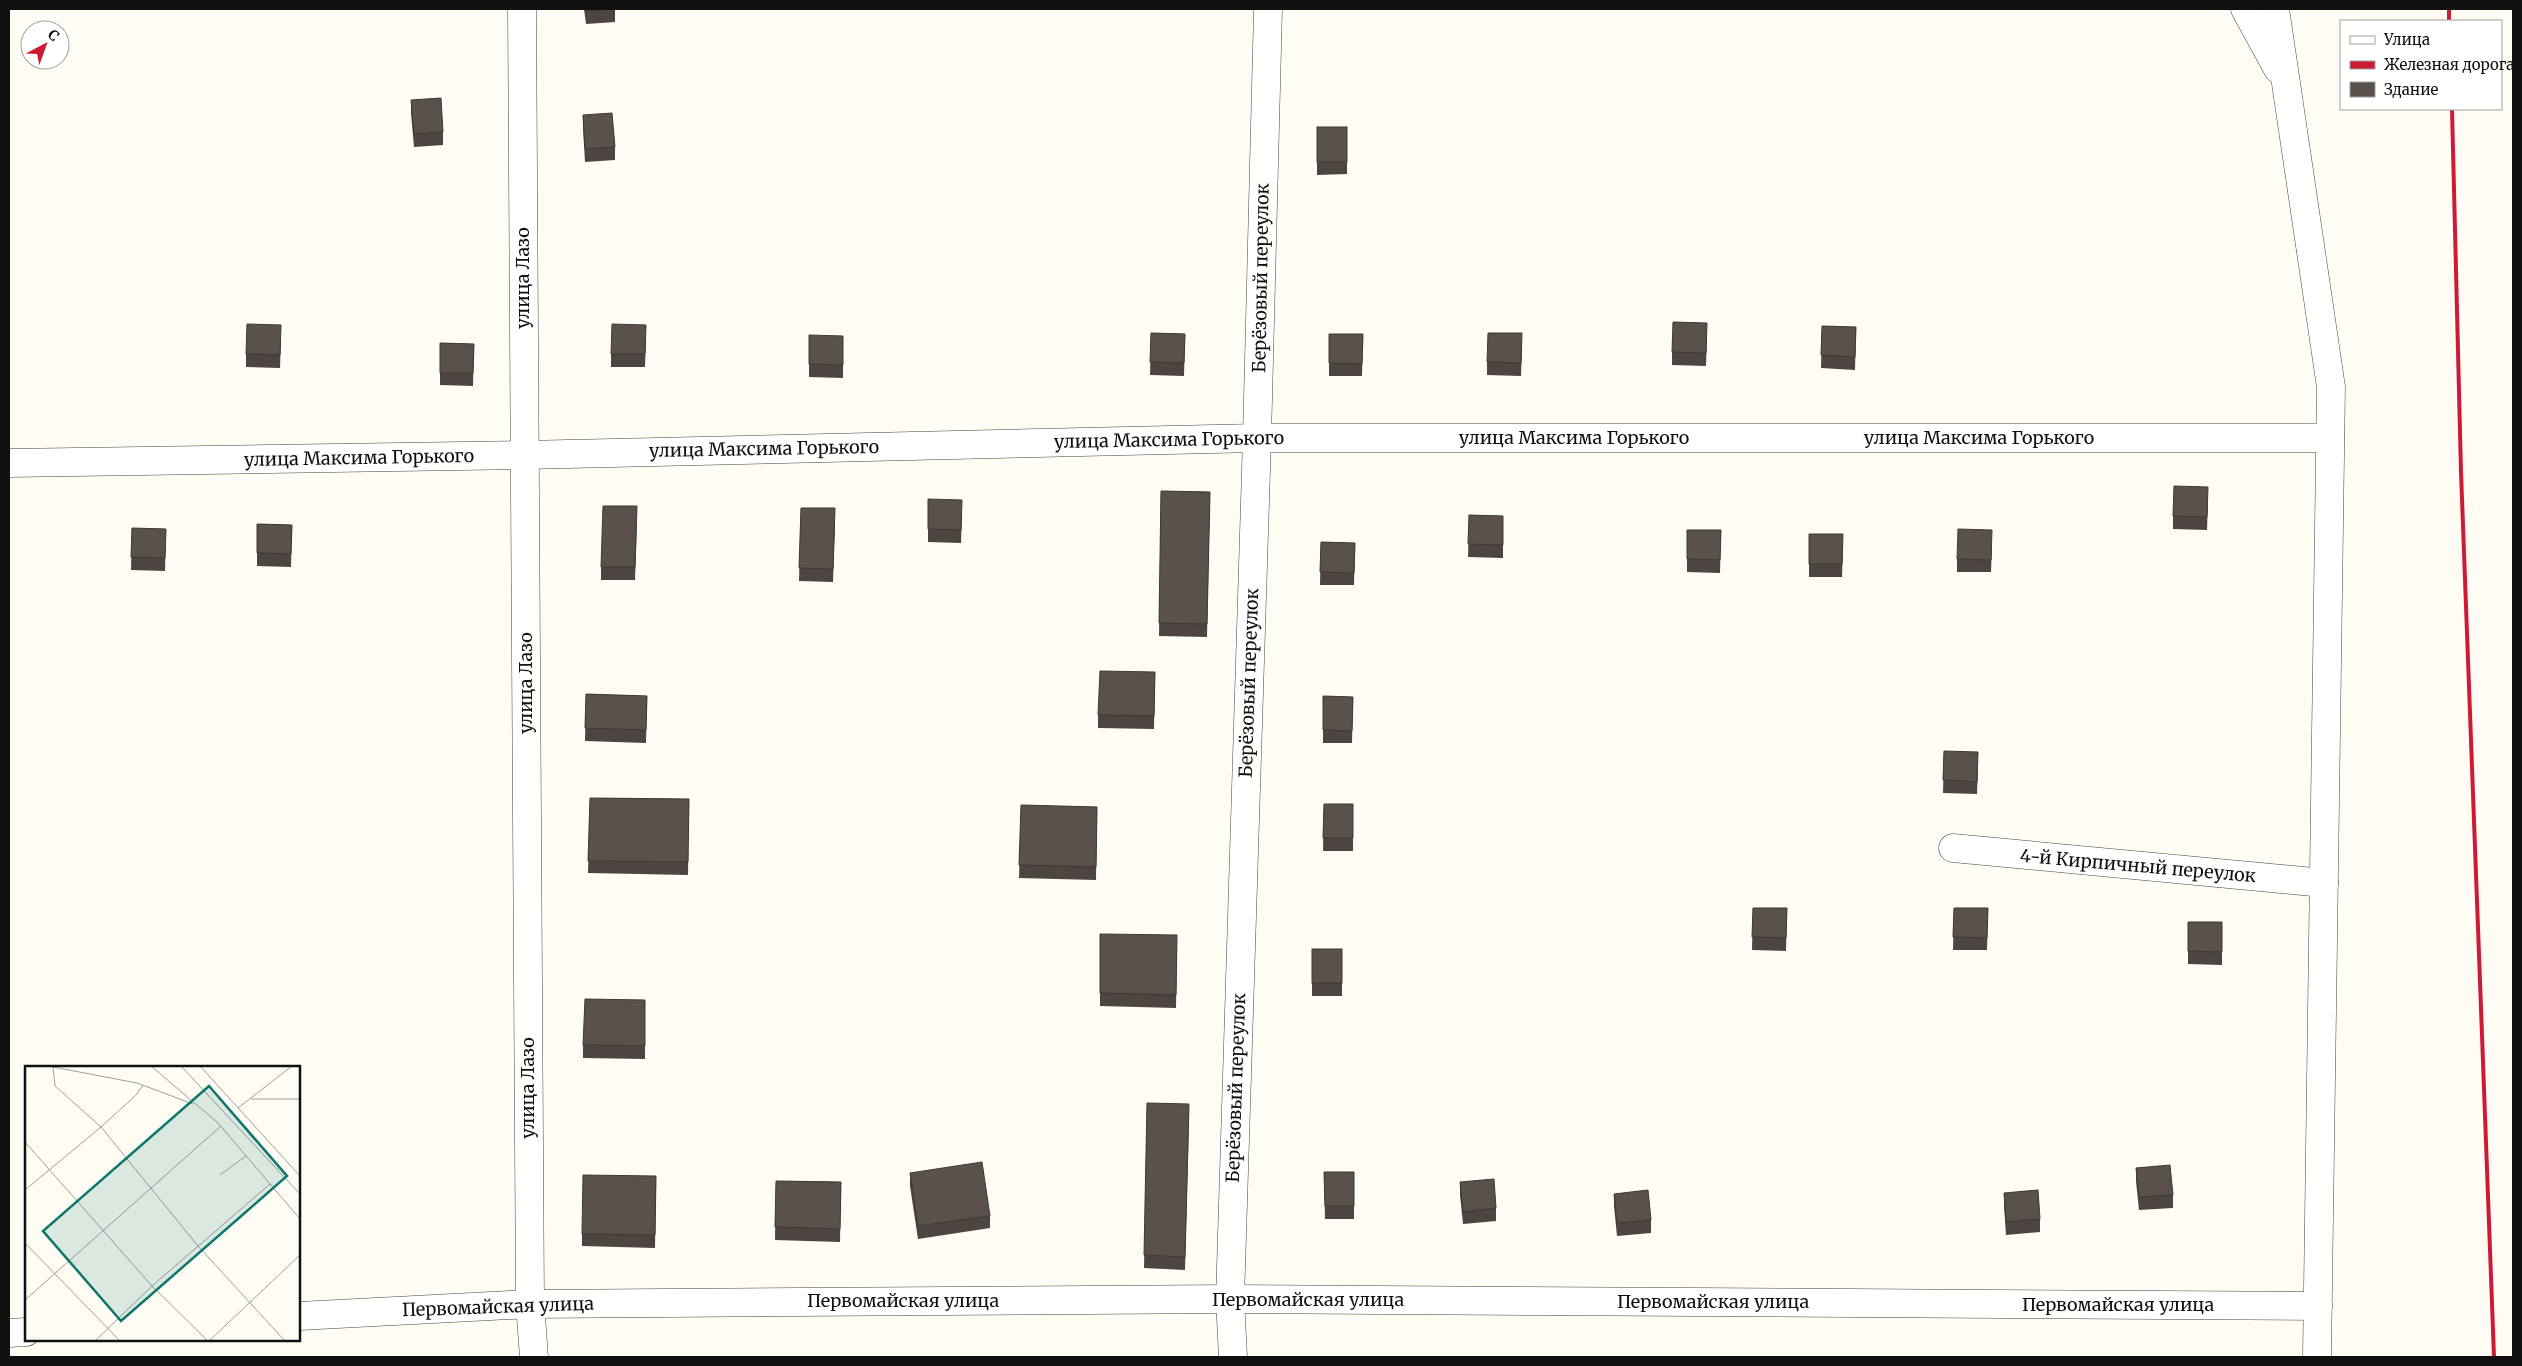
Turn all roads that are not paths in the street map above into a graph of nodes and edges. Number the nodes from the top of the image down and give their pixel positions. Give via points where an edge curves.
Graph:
1 (522, 9) edge
2 (1268, 9) edge
3 (2245, 9) edge
4 (2275, 9) edge
5 (2288, 88) junction
6 (1257, 438) junction
7 (2330, 438) junction
8 (524, 455) junction
9 (9, 463) edge
10 (1953, 848) dead end
11 (2324, 883) junction
12 (1230, 1299) junction
13 (530, 1304) junction
14 (2318, 1306) junction
15 (300, 1316) edge
16 (25, 1332) edge
17 (9, 1333) edge
18 (534, 1357) edge
19 (1233, 1357) edge
20 (2317, 1357) edge

1 - 8 street, улица Лазо
2 - 6 street, Берёзовый переулок
3 - 5 street
4 - 5 street
5 - 7 street via 2330,387
6 - 7 street, улица Максима Горького
6 - 8 street, улица Максима Горького
6 - 12 street, Берёзовый переулок
7 - 11 street
8 - 9 street, улица Максима Горького
8 - 13 street, улица Лазо
10 - 11 street, 4-й Кирпичный переулок
11 - 14 street
12 - 13 street, Первомайская улица
12 - 14 street, Первомайская улица
12 - 19 street, Берёзовый переулок
13 - 15 street, Первомайская улица
13 - 18 street, улица Лазо
14 - 20 street
16 - 17 street

